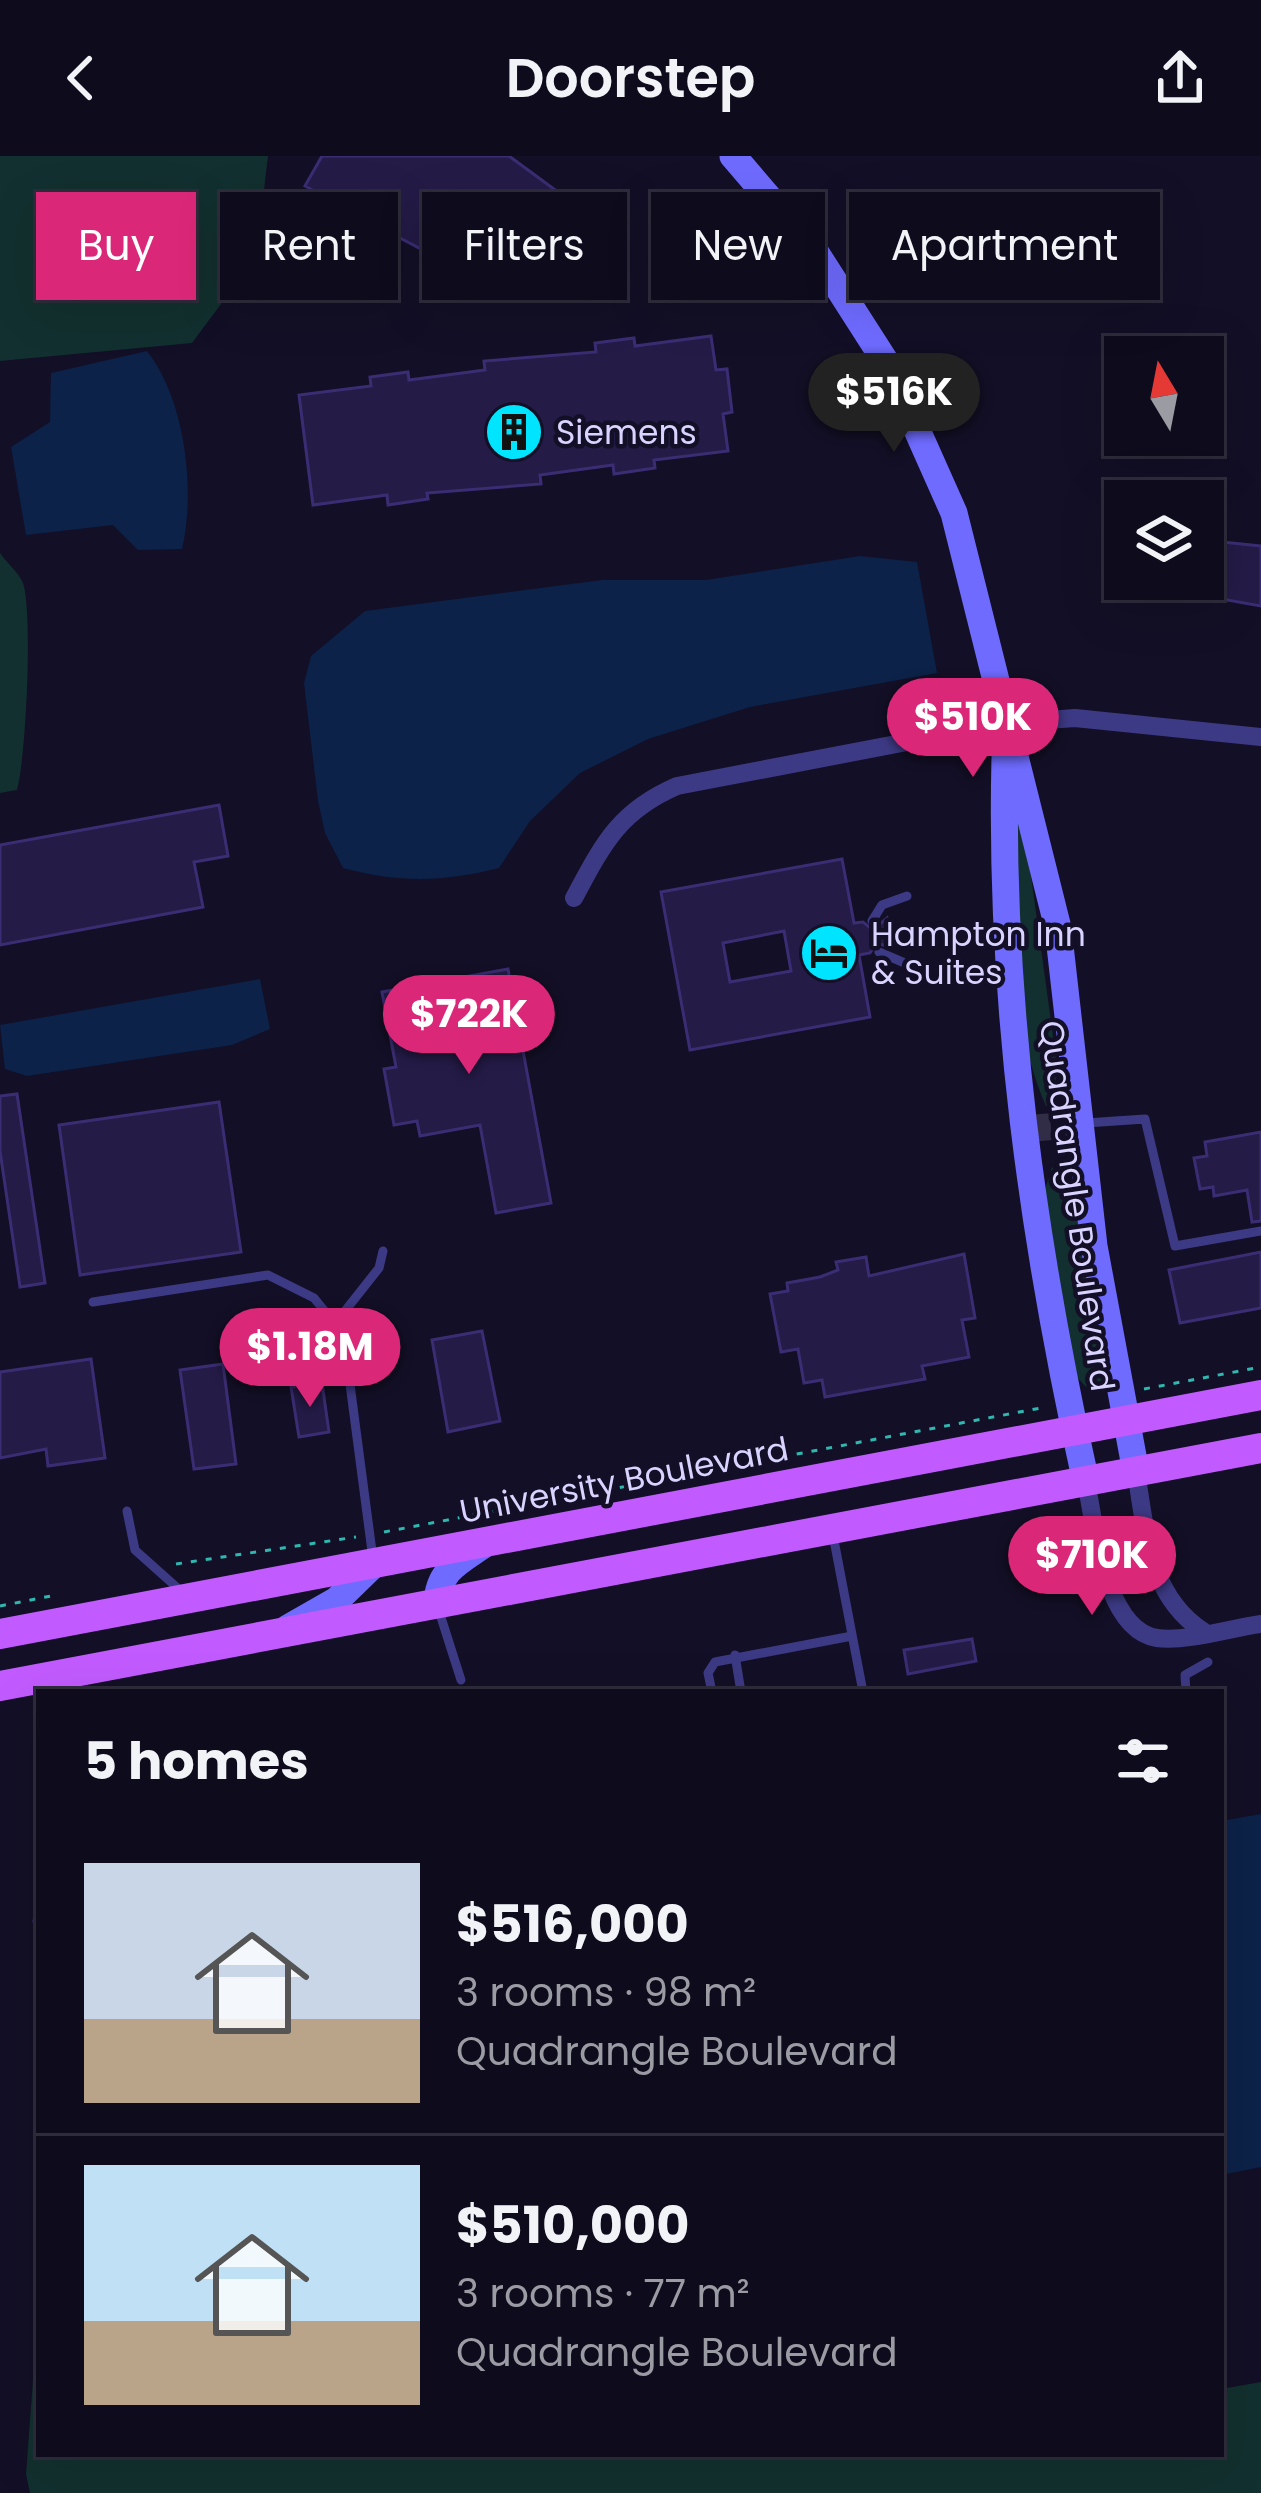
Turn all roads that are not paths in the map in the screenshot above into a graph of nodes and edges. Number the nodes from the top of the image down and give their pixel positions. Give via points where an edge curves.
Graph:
1 (733, 156) edge
2 (1006, 723) junction
3 (1261, 737) edge
4 (907, 896) dead end
5 (574, 898) dead end
6 (872, 920) dead end
7 (879, 952) dead end
8 (914, 967) dead end
9 (1080, 1124) junction
10 (1261, 1231) edge
11 (383, 1251) dead end
12 (93, 1302) dead end
13 (342, 1332) junction
14 (1261, 1395) edge
15 (1127, 1420) junction
16 (1075, 1431) junction
17 (1261, 1448) edge
18 (1136, 1472) junction
19 (1086, 1482) junction
20 (128, 1511) dead end
21 (832, 1530) junction
22 (489, 1542) junction
23 (372, 1549) junction
24 (188, 1598) junction
25 (437, 1604) junction
26 (1261, 1624) edge
27 (1204, 1631) junction
28 (0, 1634) edge
29 (280, 1634) junction
30 (852, 1636) junction
31 (735, 1655) junction
32 (1208, 1662) dead end
33 (461, 1680) dead end
34 (76, 1682) edge
35 (0, 1686) edge
36 (711, 1689) edge
37 (741, 1689) edge
38 (861, 1689) edge
39 (1186, 1689) edge

1 - 2 street, Quadrangle Boulevard via 816,253 889,367 954,513
2 - 3 street via 1075,718
2 - 5 street via 677,786 637,803
2 - 9 street, Quadrangle Boulevard via 1058,928
2 - 16 street, Quadrangle Boulevard via 1003,839 1015,1052 1041,1258
4 - 6 lane via 882,905
7 - 8 lane
9 - 10 lane via 1145,1119 1175,1246
9 - 15 street, Quadrangle Boulevard
11 - 13 lane via 341,1316
12 - 13 lane via 268,1275 314,1298
13 - 23 lane
14 - 15 main road, University Boulevard
15 - 16 main road, University Boulevard
15 - 18 street, Quadrangle Boulevard
16 - 19 street, Quadrangle Boulevard
16 - 22 main road, University Boulevard
17 - 18 main road
18 - 19 main road
18 - 27 street via 1154,1570 1175,1613
19 - 21 main road
19 - 27 street via 1115,1603 1140,1632 1160,1639
20 - 24 lane via 135,1550
21 - 25 main road
21 - 30 lane
22 - 23 main road, University Boulevard
22 - 25 street via 446,1570
23 - 24 main road, University Boulevard
23 - 29 street via 337,1600
24 - 28 main road, University Boulevard
25 - 29 main road
25 - 33 lane
26 - 27 street
29 - 34 main road
30 - 31 lane
30 - 38 lane
31 - 36 lane via 708,1672
31 - 37 lane
32 - 39 lane via 1185,1675
34 - 35 main road

